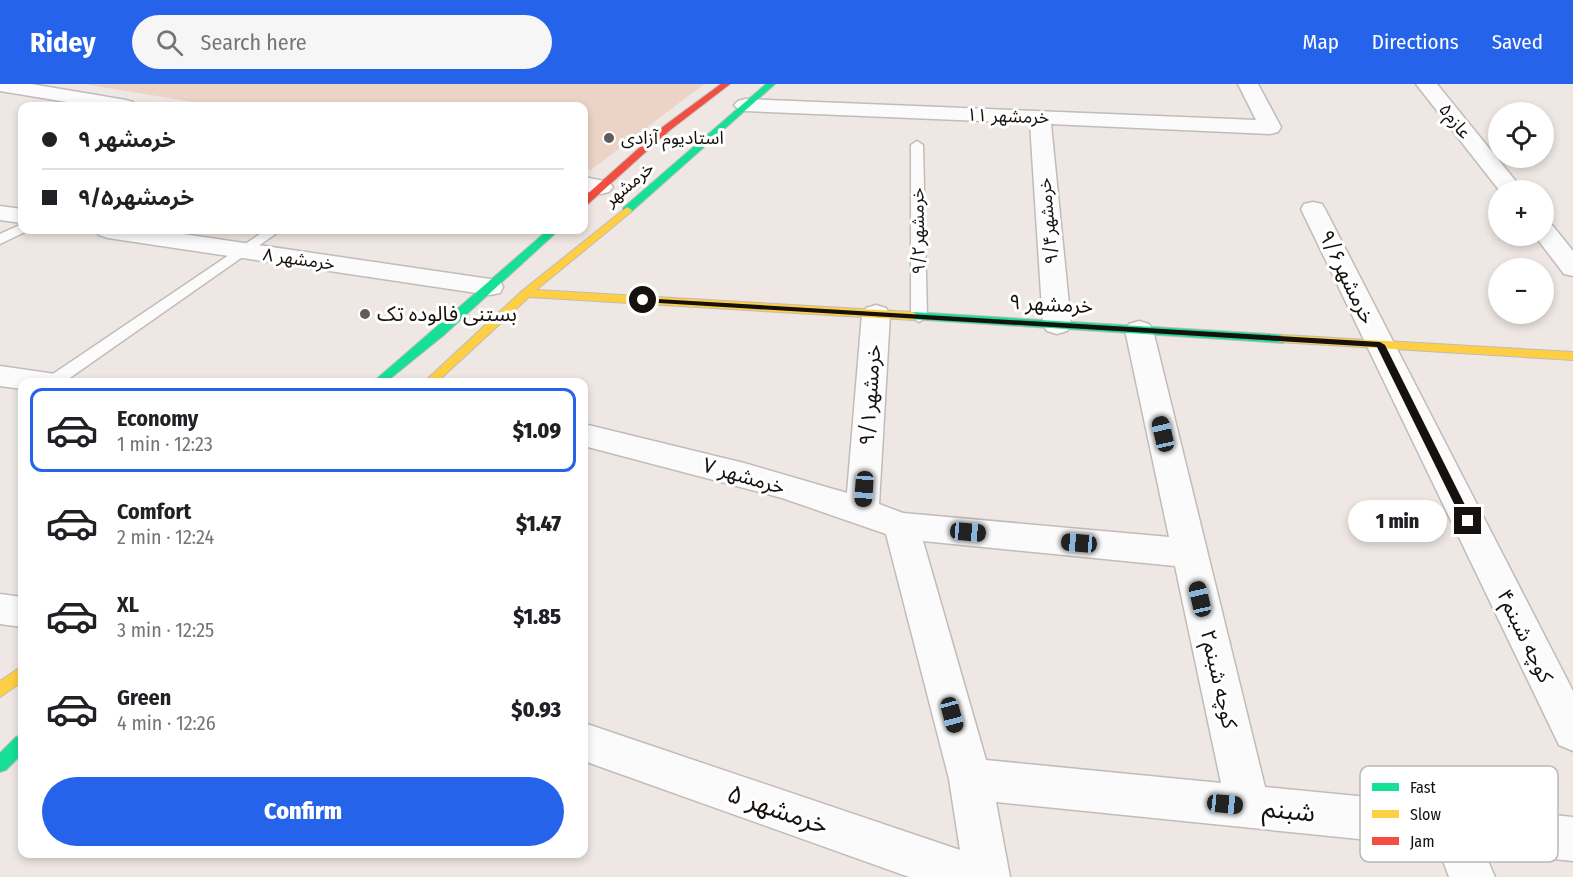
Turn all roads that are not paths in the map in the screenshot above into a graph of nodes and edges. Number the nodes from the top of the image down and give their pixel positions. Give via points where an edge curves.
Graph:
1 (726, 84) edge
2 (771, 84) edge
3 (1248, 84) edge
4 (1426, 84) edge
5 (8, 85) edge
6 (104, 102) edge
7 (745, 105) junction
8 (1040, 118) junction
9 (917, 146) dead end
10 (1503, 180) edge
11 (589, 191) edge
12 (1313, 208) dead end
13 (0, 213) edge
14 (18, 215) edge
15 (18, 230) edge
16 (135, 234) edge
17 (268, 234) edge
18 (550, 234) edge
19 (0, 240) edge
20 (1554, 244) edge
21 (244, 250) junction
22 (1573, 268) edge
23 (490, 287) junction
24 (526, 293) junction
25 (876, 314) junction
26 (919, 317) junction
27 (1057, 325) junction
28 (1139, 330) junction
29 (1380, 345) junction
30 (1573, 356) edge
31 (0, 376) edge
32 (18, 378) edge
33 (58, 378) edge
34 (384, 378) edge
35 (434, 378) edge
36 (588, 436) edge
37 (862, 511) junction
38 (901, 526) junction
39 (1186, 535) junction
40 (1478, 541) joint
41 (0, 609) edge
42 (18, 611) edge
43 (18, 676) edge
44 (0, 690) edge
45 (1573, 732) edge
46 (588, 743) edge
47 (18, 747) edge
48 (0, 764) edge
49 (969, 779) junction
50 (1248, 806) junction
51 (1360, 818) edge
52 (1558, 838) edge
53 (1573, 839) edge
54 (1466, 862) edge
55 (973, 877) edge
56 (987, 877) edge
57 (1472, 877) edge

1 - 11 main road, خرمشهر
2 - 7 main road, خرمشهر
3 - 8 street, خرمشهر ۱۱ via 1270,127
4 - 10 street, عازم۵
5 - 6 street
7 - 8 street, خرمشهر ۱۱
7 - 24 main road, خرمشهر via 637,202
8 - 27 street, خرمشهر۹/۴
9 - 26 lane, خرمشهر۹/۲
12 - 29 street, خرمشهر۹/۶
13 - 14 street
15 - 19 lane
16 - 21 street, خرمشهر ۸
17 - 21 lane
18 - 23 main road
20 - 22 street
21 - 23 street, خرمشهر ۸
21 - 33 lane
23 - 34 main road
24 - 25 main road, خرمشهر ۹
24 - 35 main road, خرمشهر
25 - 26 main road, خرمشهر ۹
25 - 37 street, خرمشهر۹/۱
26 - 27 main road, خرمشهر ۹
27 - 28 main road, خرمشهر ۹
28 - 29 main road, خرمشهر ۹
28 - 39 street
29 - 30 main road, خرمشهر ۹
29 - 40 street, خرمشهر۹/۶
31 - 32 street
36 - 37 street, خرمشهر ۷ via 741,474
37 - 38 street, خرمشهر ۷
38 - 39 street, خرمشهر ۷
38 - 49 street
39 - 50 street, کوچه شبنم۲
40 - 45 street, کوچه شبنم۴
41 - 42 street
43 - 44 main road
46 - 55 street, خرمشهر ۵
47 - 48 main road
49 - 50 street, شبنم
49 - 56 street
50 - 51 street, شبنم
52 - 53 street, شبنم
54 - 57 street

